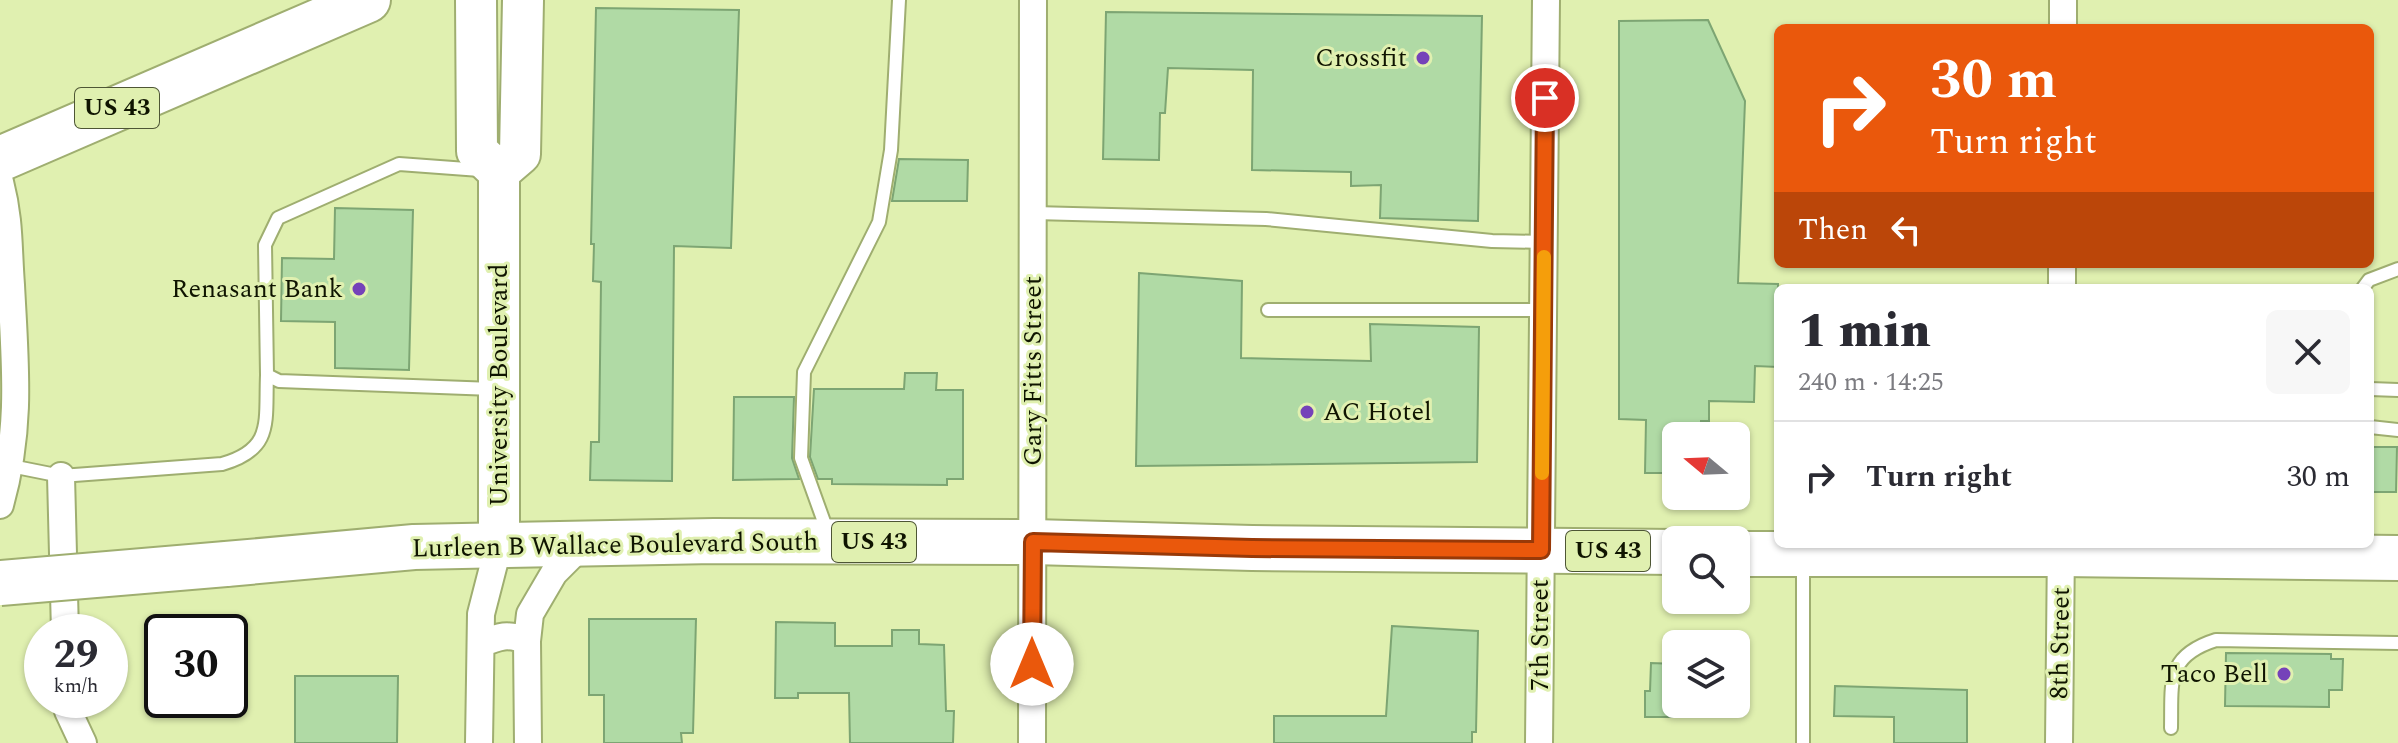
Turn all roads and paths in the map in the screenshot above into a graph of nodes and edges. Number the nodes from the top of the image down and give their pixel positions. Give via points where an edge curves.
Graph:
1 (368, 0) edge
2 (476, 0) edge
3 (523, 0) edge
4 (899, 0) edge
5 (1033, 0) edge
6 (1546, 0) edge
7 (2063, 0) edge
8 (2063, 24) edge
9 (0, 159) edge
10 (499, 172) junction
11 (0, 182) edge
12 (1034, 213) junction
13 (1544, 242) junction
14 (2398, 269) edge
15 (5, 282) edge
16 (2366, 284) edge
17 (1268, 310) dead end
18 (1543, 310) junction
19 (267, 375) junction
20 (500, 389) junction
21 (2374, 389) edge
22 (2398, 390) edge
23 (2374, 427) edge
24 (2398, 430) edge
25 (11, 466) junction
26 (61, 476) junction
27 (0, 505) edge
28 (832, 541) junction
29 (1033, 542) junction
30 (584, 543) junction
31 (499, 544) junction
32 (2061, 549) edge
33 (1541, 550) junction
34 (1662, 552) edge
35 (1750, 554) edge
36 (1803, 554) junction
37 (2398, 558) edge
38 (0, 583) edge
39 (64, 614) edge
40 (527, 641) junction
41 (2398, 643) edge
42 (481, 644) junction
43 (71, 718) edge
44 (2171, 728) dead end
45 (83, 743) edge
46 (479, 743) edge
47 (528, 743) edge
48 (1032, 743) edge
49 (1539, 743) edge
50 (1803, 743) edge
51 (2059, 743) edge

1 - 9 highway, US 43
2 - 10 main road via 477,151
3 - 10 main road via 520,154
4 - 28 lane via 891,150 879,222 804,372 801,458
5 - 12 street, Gary Fitts Street
6 - 13 street, 7th Street
7 - 8 street
10 - 19 lane via 399,164 278,218 265,245
10 - 20 main road, University Boulevard
11 - 15 street via 8,212
12 - 13 lane via 1266,219
12 - 29 street, Gary Fitts Street
13 - 18 street, 7th Street
14 - 16 lane
15 - 25 street via 17,401
17 - 18 lane
18 - 33 street, 7th Street
19 - 20 lane via 279,381
19 - 26 lane via 265,424 257,447 243,458
20 - 31 main road, University Boulevard
21 - 22 lane
23 - 24 lane
25 - 26 lane
25 - 27 street
26 - 39 street
28 - 29 highway, Lurleen B Wallace Boulevard South / US 43
28 - 30 highway, Lurleen B Wallace Boulevard South / US 43
29 - 33 highway, Lurleen B Wallace Boulevard South / US 43
29 - 48 street, Gary Fitts Street
30 - 31 highway, Lurleen B Wallace Boulevard South / US 43
30 - 40 street via 554,573 539,598 530,614
31 - 38 highway, Lurleen B Wallace Boulevard South / US 43, bridge
31 - 42 street, University Boulevard via 481,614
32 - 36 highway
32 - 37 highway
32 - 51 street, 8th Street
33 - 34 highway, Lurleen B Wallace Boulevard South / US 43
33 - 49 street, 7th Street
35 - 36 highway
36 - 50 lane
40 - 42 street via 501,635
40 - 47 street
41 - 44 lane via 2216,640 2198,646 2181,658 2172,678
42 - 46 street, University Boulevard
43 - 45 street

